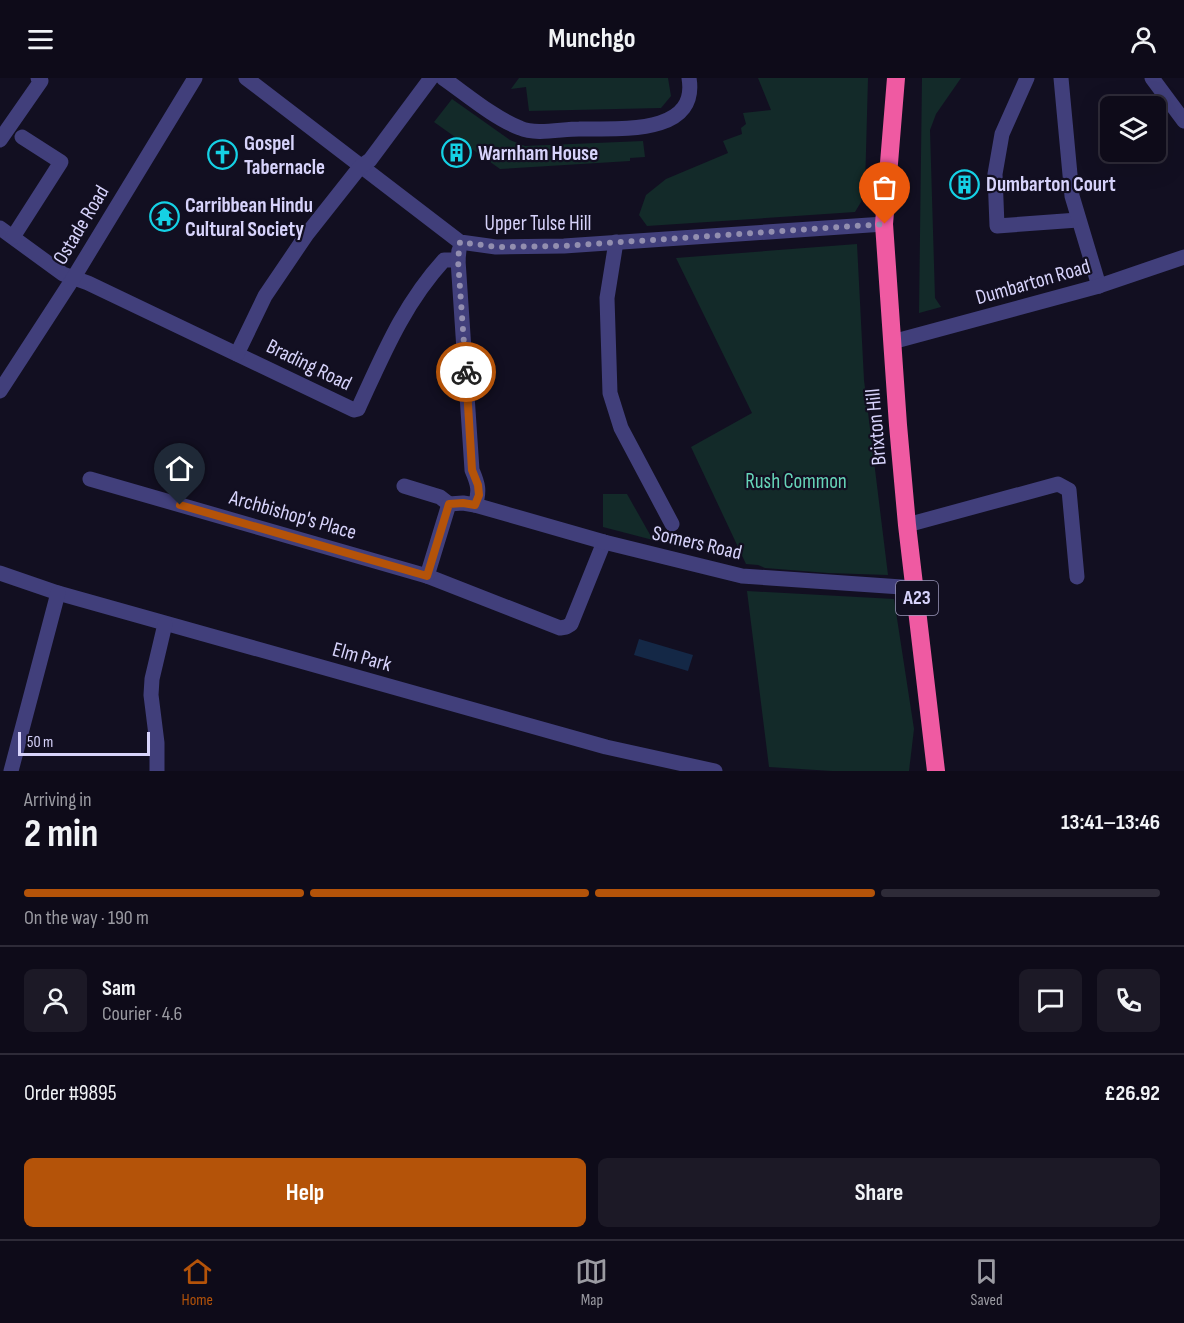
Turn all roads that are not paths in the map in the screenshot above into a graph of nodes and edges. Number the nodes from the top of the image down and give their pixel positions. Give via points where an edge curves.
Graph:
1 (38, 78) edge
2 (195, 78) edge
3 (246, 78) edge
4 (431, 78) edge
5 (443, 78) edge
6 (689, 78) edge
7 (896, 78) edge
8 (1027, 78) edge
9 (1061, 78) edge
10 (1152, 78) edge
11 (1184, 121) edge
12 (22, 137) dead end
13 (0, 140) edge
14 (360, 167) junction
15 (1078, 220) junction
16 (885, 224) junction
17 (0, 228) edge
18 (13, 237) junction
19 (460, 242) junction
20 (616, 242) junction
21 (1184, 257) edge
22 (458, 260) junction
23 (74, 278) junction
24 (1099, 286) junction
25 (892, 342) junction
26 (237, 354) junction
27 (0, 391) edge
28 (90, 479) dead end
29 (404, 486) dead end
30 (449, 504) junction
31 (475, 505) junction
32 (672, 524) dead end
33 (907, 525) junction
34 (604, 542) junction
35 (0, 573) edge
36 (427, 576) junction
37 (1077, 577) dead end
38 (916, 588) junction
39 (58, 593) junction
40 (165, 624) junction
41 (8, 763) edge
42 (157, 771) edge
43 (715, 771) edge
44 (936, 771) edge

1 - 13 street via 41,81
2 - 23 street, Ostade Road
3 - 14 street, Upper Tulse Hill
4 - 14 street via 370,160
5 - 6 street via 521,129 537,130 630,127 667,121 686,105
7 - 16 highway, Brixton Hill / A23
8 - 15 street via 1002,134 995,174 997,226
9 - 15 street via 1072,196
10 - 11 street
12 - 18 street via 61,162
14 - 19 street, Upper Tulse Hill
14 - 26 street via 265,296
15 - 24 street
16 - 20 street, Upper Tulse Hill
16 - 25 highway, Brixton Hill / A23
17 - 18 street, Brading Road
18 - 23 street, Brading Road
19 - 20 street, Upper Tulse Hill via 496,247
19 - 22 street
20 - 32 street via 607,298 610,393 621,428
21 - 24 street, Dumbarton Road
22 - 26 street, Brading Road via 444,260 410,303 358,409
22 - 31 street via 472,470 479,495
23 - 26 street, Brading Road
23 - 27 street, Ostade Road
24 - 25 street, Dumbarton Road
25 - 33 highway, Brixton Hill / A23
28 - 36 street, Archbishop's Place
29 - 30 street via 440,497
30 - 31 street, Somers Road
30 - 36 street
31 - 34 street, Somers Road
33 - 37 street via 1058,484 1069,490
33 - 38 highway, Brixton Hill / A23
34 - 36 street, Archbishop's Place via 571,624 566,627 560,628
34 - 38 street, Somers Road via 742,576
35 - 39 street, Elm Park
38 - 44 highway, Brixton Hill / A23
39 - 40 street, Elm Park
39 - 41 street
40 - 42 street via 151,695 158,743
40 - 43 street, Elm Park via 606,747

